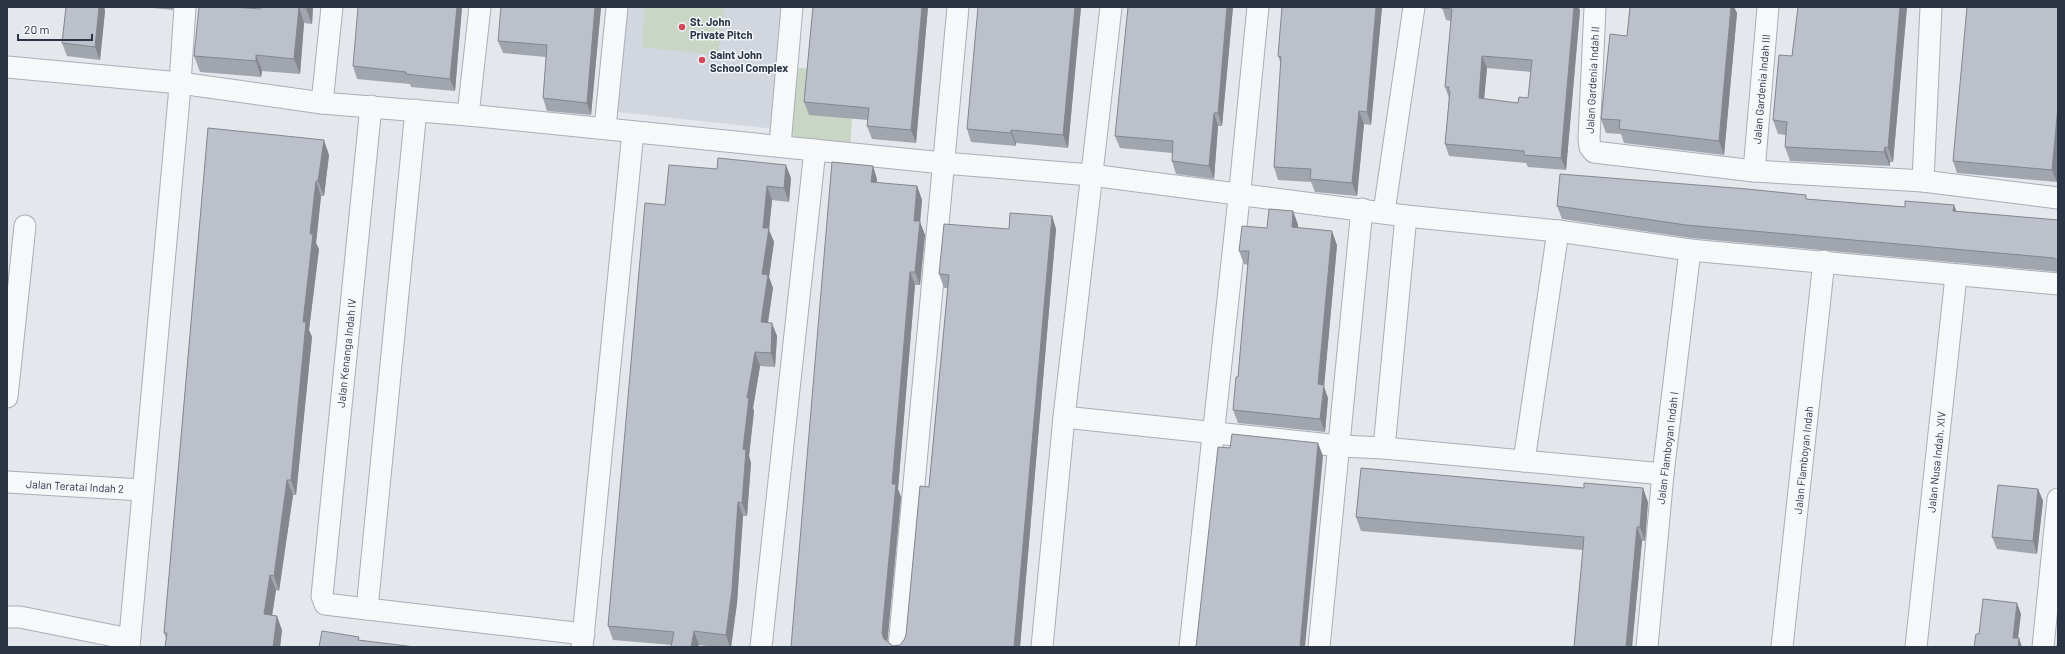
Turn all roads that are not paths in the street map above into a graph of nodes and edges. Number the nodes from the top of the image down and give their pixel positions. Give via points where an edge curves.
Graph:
1 (185, 7) edge
2 (332, 7) edge
3 (480, 7) edge
4 (617, 7) edge
5 (792, 7) edge
6 (958, 7) edge
7 (1110, 7) edge
8 (1258, 7) edge
9 (1414, 7) edge
10 (1595, 7) edge
11 (1768, 7) edge
12 (1931, 7) edge
13 (7, 67) edge
14 (180, 83) junction
15 (322, 102) junction
16 (371, 106) junction
17 (416, 110) junction
18 (468, 114) junction
19 (605, 128) junction
20 (633, 132) junction
21 (780, 145) junction
22 (815, 150) junction
23 (943, 163) junction
24 (1754, 171) junction
25 (1091, 175) junction
26 (1923, 181) junction
27 (1239, 195) junction
28 (2058, 198) edge
29 (1362, 209) junction
30 (1384, 212) junction
31 (1406, 216) junction
32 (25, 226) dead end
33 (1558, 231) junction
34 (1690, 250) junction
35 (1823, 269) junction
36 (1956, 276) junction
37 (2058, 284) edge
38 (7, 397) edge
39 (1064, 417) junction
40 (1214, 432) junction
41 (1340, 446) junction
42 (1384, 448) junction
43 (1524, 461) junction
44 (1663, 474) junction
45 (7, 482) edge
46 (142, 490) junction
47 (2058, 499) edge
48 (2055, 568) edge
49 (367, 609) junction
50 (7, 617) edge
51 (583, 641) edge
52 (129, 643) edge
53 (761, 647) edge
54 (899, 647) edge
55 (1042, 647) edge
56 (1190, 647) edge
57 (1319, 647) edge
58 (1647, 647) edge
59 (1782, 647) edge
60 (1916, 647) edge
61 (2043, 647) edge

1 - 14 street
2 - 15 street
3 - 18 street
4 - 19 street
5 - 21 street
6 - 23 street
7 - 25 street
8 - 27 street
9 - 30 street
10 - 24 street, Jalan Gardenia Indah II via 1589,139 1594,152
11 - 24 street, Jalan Gardenia Indah III
12 - 26 street
13 - 14 street
14 - 15 street
14 - 46 street
15 - 16 street
16 - 17 street
16 - 49 street, Jalan Kenanga Indah IV via 322,600 324,604
17 - 18 street
17 - 49 street
18 - 19 street
19 - 20 street
20 - 21 street
20 - 51 street
21 - 22 street
22 - 23 street
22 - 53 street
23 - 25 street
23 - 54 street
24 - 26 street
25 - 27 street
25 - 39 street
26 - 28 street
27 - 29 street
27 - 40 street
29 - 30 street
29 - 41 street
30 - 31 street
31 - 33 street
31 - 42 street
32 - 38 street
33 - 34 street
33 - 43 street
34 - 35 street
34 - 44 street, Jalan Flamboyan Indah I
35 - 36 street
35 - 59 street, Jalan Flamboyan Indah
36 - 37 street
36 - 60 street, Jalan Nusa Indah. XIV
39 - 40 street
39 - 55 street
40 - 41 street
40 - 56 street
41 - 42 street
41 - 57 street
42 - 43 street
43 - 44 street
44 - 58 street, Jalan Flamboyan Indah I
45 - 46 street, Jalan Teratai Indah 2
46 - 52 street
47 - 48 street
48 - 61 street
49 - 51 street
50 - 52 street via 20,617

